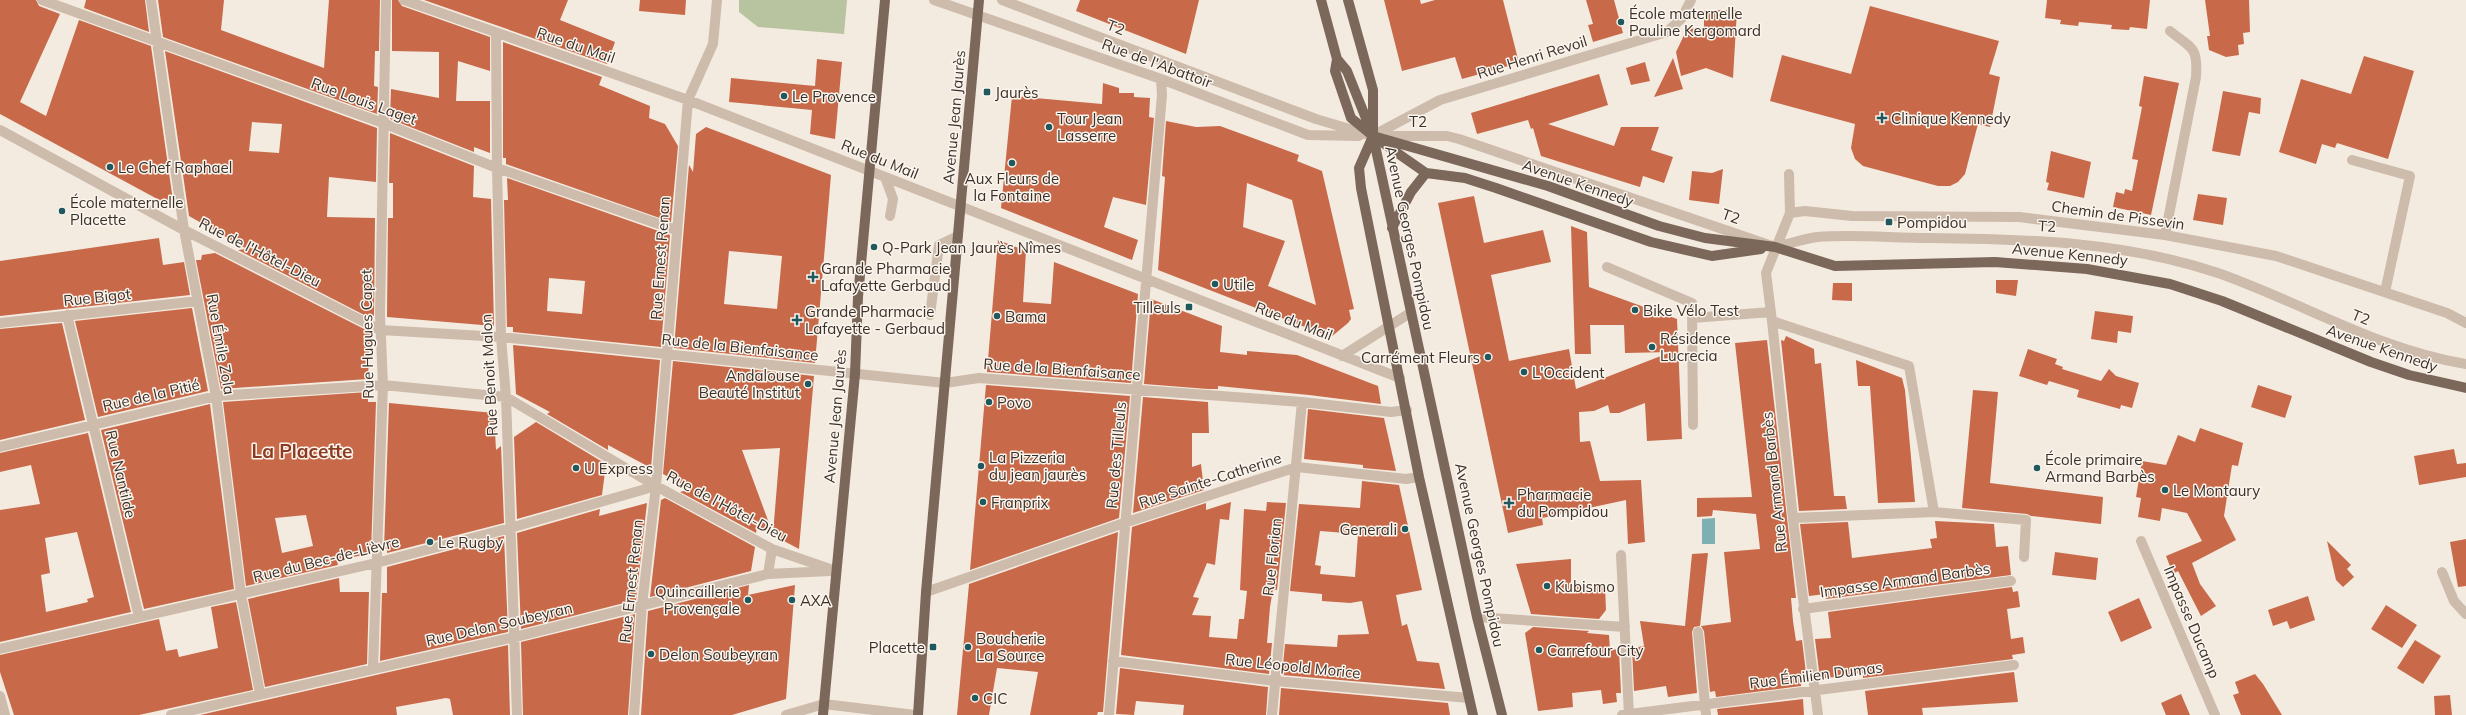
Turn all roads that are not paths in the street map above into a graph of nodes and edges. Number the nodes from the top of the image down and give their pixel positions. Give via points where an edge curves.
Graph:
1 (42, 0) edge
2 (151, 0) edge
3 (386, 0) edge
4 (404, 0) edge
5 (717, 0) edge
6 (885, 0) edge
7 (934, 0) edge
8 (979, 0) edge
9 (1002, 0) edge
10 (1321, 0) edge
11 (1348, 0) edge
12 (1691, 0) edge
13 (978, 15) junction
14 (2170, 31) dead end
15 (496, 33) junction
16 (158, 42) junction
17 (1161, 79) junction
18 (688, 100) junction
19 (383, 123) junction
20 (0, 130) edge
21 (1373, 136) junction
22 (2352, 160) dead end
23 (497, 168) junction
24 (870, 171) junction
25 (1426, 173) junction
26 (1789, 174) dead end
27 (885, 177) junction
28 (961, 207) junction
29 (1790, 212) junction
30 (890, 216) dead end
31 (1392, 228) junction
32 (184, 230) junction
33 (676, 230) junction
34 (2165, 235) junction
35 (958, 236) junction
36 (1775, 247) junction
37 (1607, 266) dead end
38 (1146, 279) junction
39 (2385, 292) junction
40 (198, 301) junction
41 (1410, 313) junction
42 (67, 315) junction
43 (930, 315) dead end
44 (1772, 317) junction
45 (1692, 318) junction
46 (0, 323) edge
47 (2466, 323) edge
48 (1389, 327) junction
49 (380, 330) junction
50 (501, 337) junction
51 (667, 355) junction
52 (1342, 356) junction
53 (2466, 364) edge
54 (855, 374) junction
55 (1400, 378) junction
56 (945, 383) junction
57 (383, 385) junction
58 (2466, 388) edge
59 (1137, 390) junction
60 (216, 396) junction
61 (506, 397) junction
62 (1302, 402) junction
63 (1407, 410) junction
64 (93, 424) junction
65 (1693, 425) dead end
66 (0, 447) edge
67 (1297, 467) junction
68 (1419, 477) junction
69 (656, 486) junction
70 (1934, 512) junction
71 (1793, 518) junction
72 (1124, 523) junction
73 (510, 528) junction
74 (2141, 541) dead end
75 (772, 549) junction
76 (1621, 555) dead end
77 (2024, 557) dead end
78 (376, 563) junction
79 (836, 571) junction
80 (2442, 572) dead end
81 (768, 574) junction
82 (2011, 581) dead end
83 (926, 592) junction
84 (241, 595) junction
85 (642, 605) junction
86 (1803, 609) junction
87 (2466, 614) edge
88 (139, 617) junction
89 (1477, 617) junction
90 (1625, 627) junction
91 (1698, 632) dead end
92 (515, 637) junction
93 (0, 649) edge
94 (1113, 661) junction
95 (2014, 665) dead end
96 (373, 668) junction
97 (1275, 681) junction
98 (1815, 691) junction
99 (260, 693) junction
100 (0, 696) edge
101 (1469, 698) junction
102 (824, 704) junction
103 (1705, 704) junction
104 (5, 715) edge
105 (171, 715) edge
106 (517, 715) edge
107 (634, 715) edge
108 (786, 715) edge
109 (823, 715) edge
110 (917, 715) edge
111 (1109, 715) edge
112 (1272, 715) edge
113 (1473, 715) edge
114 (1502, 715) edge
115 (1627, 715) edge
116 (1706, 715) edge
117 (1818, 715) edge
118 (2215, 715) edge

1 - 16 street, Rue Louis Laget
2 - 16 street, Rue Émile Zola
3 - 19 street, Rue Hugues Capet
4 - 15 street, Rue du Mail
5 - 18 street, Rue Ernest Renan via 713,44
6 - 24 main road, Avenue Jean Jaurès
7 - 13 street, Rue de l'Abattoir
8 - 13 main road, Avenue Jean Jaurès
9 - 21 street, T2 via 1316,119
10 - 21 main road via 1337,59 1348,71
11 - 21 main road via 1373,90
12 - 21 street, Rue Henri Revoil via 1682,18 1667,32 1440,100
13 - 17 street, Rue de l'Abattoir
13 - 28 main road, Avenue Jean Jaurès
14 - 34 street via 2193,50 2197,57 2196,77
15 - 18 street, Rue du Mail
15 - 23 street, Rue Benoit Malon
16 - 19 street, Rue Louis Laget
16 - 32 street, Rue Émile Zola
17 - 21 street, Rue de l'Abattoir via 1308,135
17 - 38 street, Rue des Tilleuls via 1162,95
18 - 24 street, Rue du Mail
18 - 33 street, Rue Ernest Renan
19 - 23 street, Rue Louis Laget
19 - 49 street, Rue Hugues Capet
20 - 32 street, Rue de l'Hôtel-Dieu
21 - 25 main road
21 - 31 main road, Avenue Georges Pompidou
21 - 36 main road, Avenue Kennedy via 1548,186 1659,226 1705,238
21 - 36 street, T2 via 1446,136 1459,139
21 - 48 main road, Avenue Georges Pompidou via 1359,168 1360,188
22 - 39 street via 2410,176
23 - 33 street, Rue Louis Laget
23 - 50 street, Rue Benoit Malon
24 - 27 street, Rue du Mail
24 - 54 main road, Avenue Jean Jaurès via 858,297
25 - 31 main road via 1411,192
25 - 36 main road, Avenue Kennedy via 1465,178 1651,242 1712,256
26 - 29 street
27 - 28 street, Rue du Mail
27 - 30 street via 892,199
28 - 35 main road, Avenue Jean Jaurès
28 - 38 street, Rue du Mail
29 - 34 street, Chemin de Pissevin via 1852,216 2019,217
29 - 36 street
31 - 41 main road, Avenue Georges Pompidou
32 - 40 street, Rue Émile Zola
32 - 49 street, Rue de l'Hôtel-Dieu
33 - 51 street, Rue Ernest Renan
34 - 39 street, Chemin de Pissevin via 2276,256
35 - 43 street via 939,245
35 - 56 main road, Avenue Jean Jaurès
36 - 44 street, Rue Armand Barbès via 1765,278
36 - 53 street, T2 via 1816,237 1993,238 2087,243 2139,251 2219,274 2369,337
36 - 58 main road, Avenue Kennedy via 1835,266 1995,262 2087,268 2136,277 2170,284 2222,301 2319,342 2409,375
37 - 45 street via 1692,303
38 - 52 street, Rue du Mail
38 - 59 street, Rue des Tilleuls
39 - 47 street, Chemin de Pissevin via 2446,313
40 - 42 street, Rue Bigot
40 - 60 street, Rue Émile Zola
41 - 48 street, Rue du Mail
41 - 89 main road, Avenue Georges Pompidou
42 - 46 street, Rue Bigot
42 - 64 street, Rue Nantilde
44 - 45 street
44 - 70 street via 1909,366
44 - 71 street, Rue Armand Barbès
45 - 65 street
48 - 52 street, Rue du Mail
48 - 55 main road, Avenue Georges Pompidou
49 - 50 street, Rue de la Bienfaisance
49 - 57 street, Rue Hugues Capet
50 - 51 street, Rue de la Bienfaisance
50 - 61 street, Rue Benoit Malon
51 - 54 street, Rue de la Bienfaisance
51 - 69 street, Rue Ernest Renan
52 - 55 street, Rue du Mail
54 - 56 street, Rue de la Bienfaisance
54 - 79 main road, Avenue Jean Jaurès
55 - 63 main road, Avenue Georges Pompidou
56 - 59 street, Rue de la Bienfaisance via 979,378
56 - 83 main road, Avenue Jean Jaurès
57 - 60 street, Rue de la Pitié
57 - 61 street, Rue de la Pitié
57 - 78 street, Rue Hugues Capet
59 - 62 street, Rue de la Bienfaisance
59 - 72 street, Rue des Tilleuls
60 - 64 street, Rue de la Pitié
60 - 84 street, Rue Émile Zola
61 - 69 street, Rue de l'Hôtel-Dieu
61 - 73 street, Rue Benoit Malon
62 - 63 street, Rue de la Bienfaisance via 1392,412
62 - 67 street, Rue Florian
63 - 68 main road, Avenue Georges Pompidou
64 - 66 street, Rue de la Pitié
64 - 88 street, Rue Nantilde
67 - 68 street, Rue Sainte-Catherine via 1406,479
67 - 72 street, Rue Sainte-Catherine
67 - 97 street, Rue Florian
68 - 101 main road, Avenue Georges Pompidou
69 - 73 street, Rue du Bec-de-Lièvre
69 - 75 street, Rue de l'Hôtel-Dieu
69 - 85 street, Rue Ernest Renan
70 - 71 street
70 - 77 street via 2026,520
71 - 86 street, Rue Armand Barbès
72 - 83 street, Rue Sainte-Catherine
72 - 94 street, Rue des Tilleuls
73 - 78 street, Rue du Bec-de-Lièvre
73 - 92 street, Rue Benoit Malon
74 - 118 street, Impasse Ducamp
75 - 79 street, Rue de l'Hôtel-Dieu
75 - 81 street
76 - 90 street
78 - 84 street, Rue du Bec-de-Lièvre
78 - 96 street, Rue Hugues Capet
79 - 81 street, Rue Delon Soubeyran
79 - 102 main road, Avenue Jean Jaurès
80 - 87 street via 2454,601
81 - 85 street, Rue Delon Soubeyran
82 - 86 street, Impasse Armand Barbès
83 - 110 main road, Avenue Jean Jaurès
84 - 88 street, Rue du Bec-de-Lièvre
84 - 99 street, Rue Émile Zola
85 - 92 street, Rue Delon Soubeyran
85 - 107 street, Rue Ernest Renan
86 - 98 street, Rue Armand Barbès
88 - 93 street, Rue du Bec-de-Lièvre
89 - 90 street
89 - 114 main road, Avenue Georges Pompidou
90 - 115 street
91 - 103 street
92 - 96 street, Rue Delon Soubeyran
92 - 106 street, Rue Benoit Malon
94 - 97 street, Rue Léopold Morice
94 - 111 street, Rue des Tilleuls
95 - 98 street, Rue Émilien Dumas
96 - 99 street, Rue Delon Soubeyran
97 - 101 street, Rue Léopold Morice
97 - 112 street, Rue Florian
98 - 103 street, Rue Émilien Dumas
98 - 117 street, Rue Armand Barbès
99 - 105 street, Rue Delon Soubeyran
100 - 104 street
101 - 113 main road, Avenue Georges Pompidou
102 - 108 street
102 - 109 main road, Avenue Jean Jaurès
102 - 110 street
103 - 115 street, Rue Émilien Dumas
103 - 116 street

